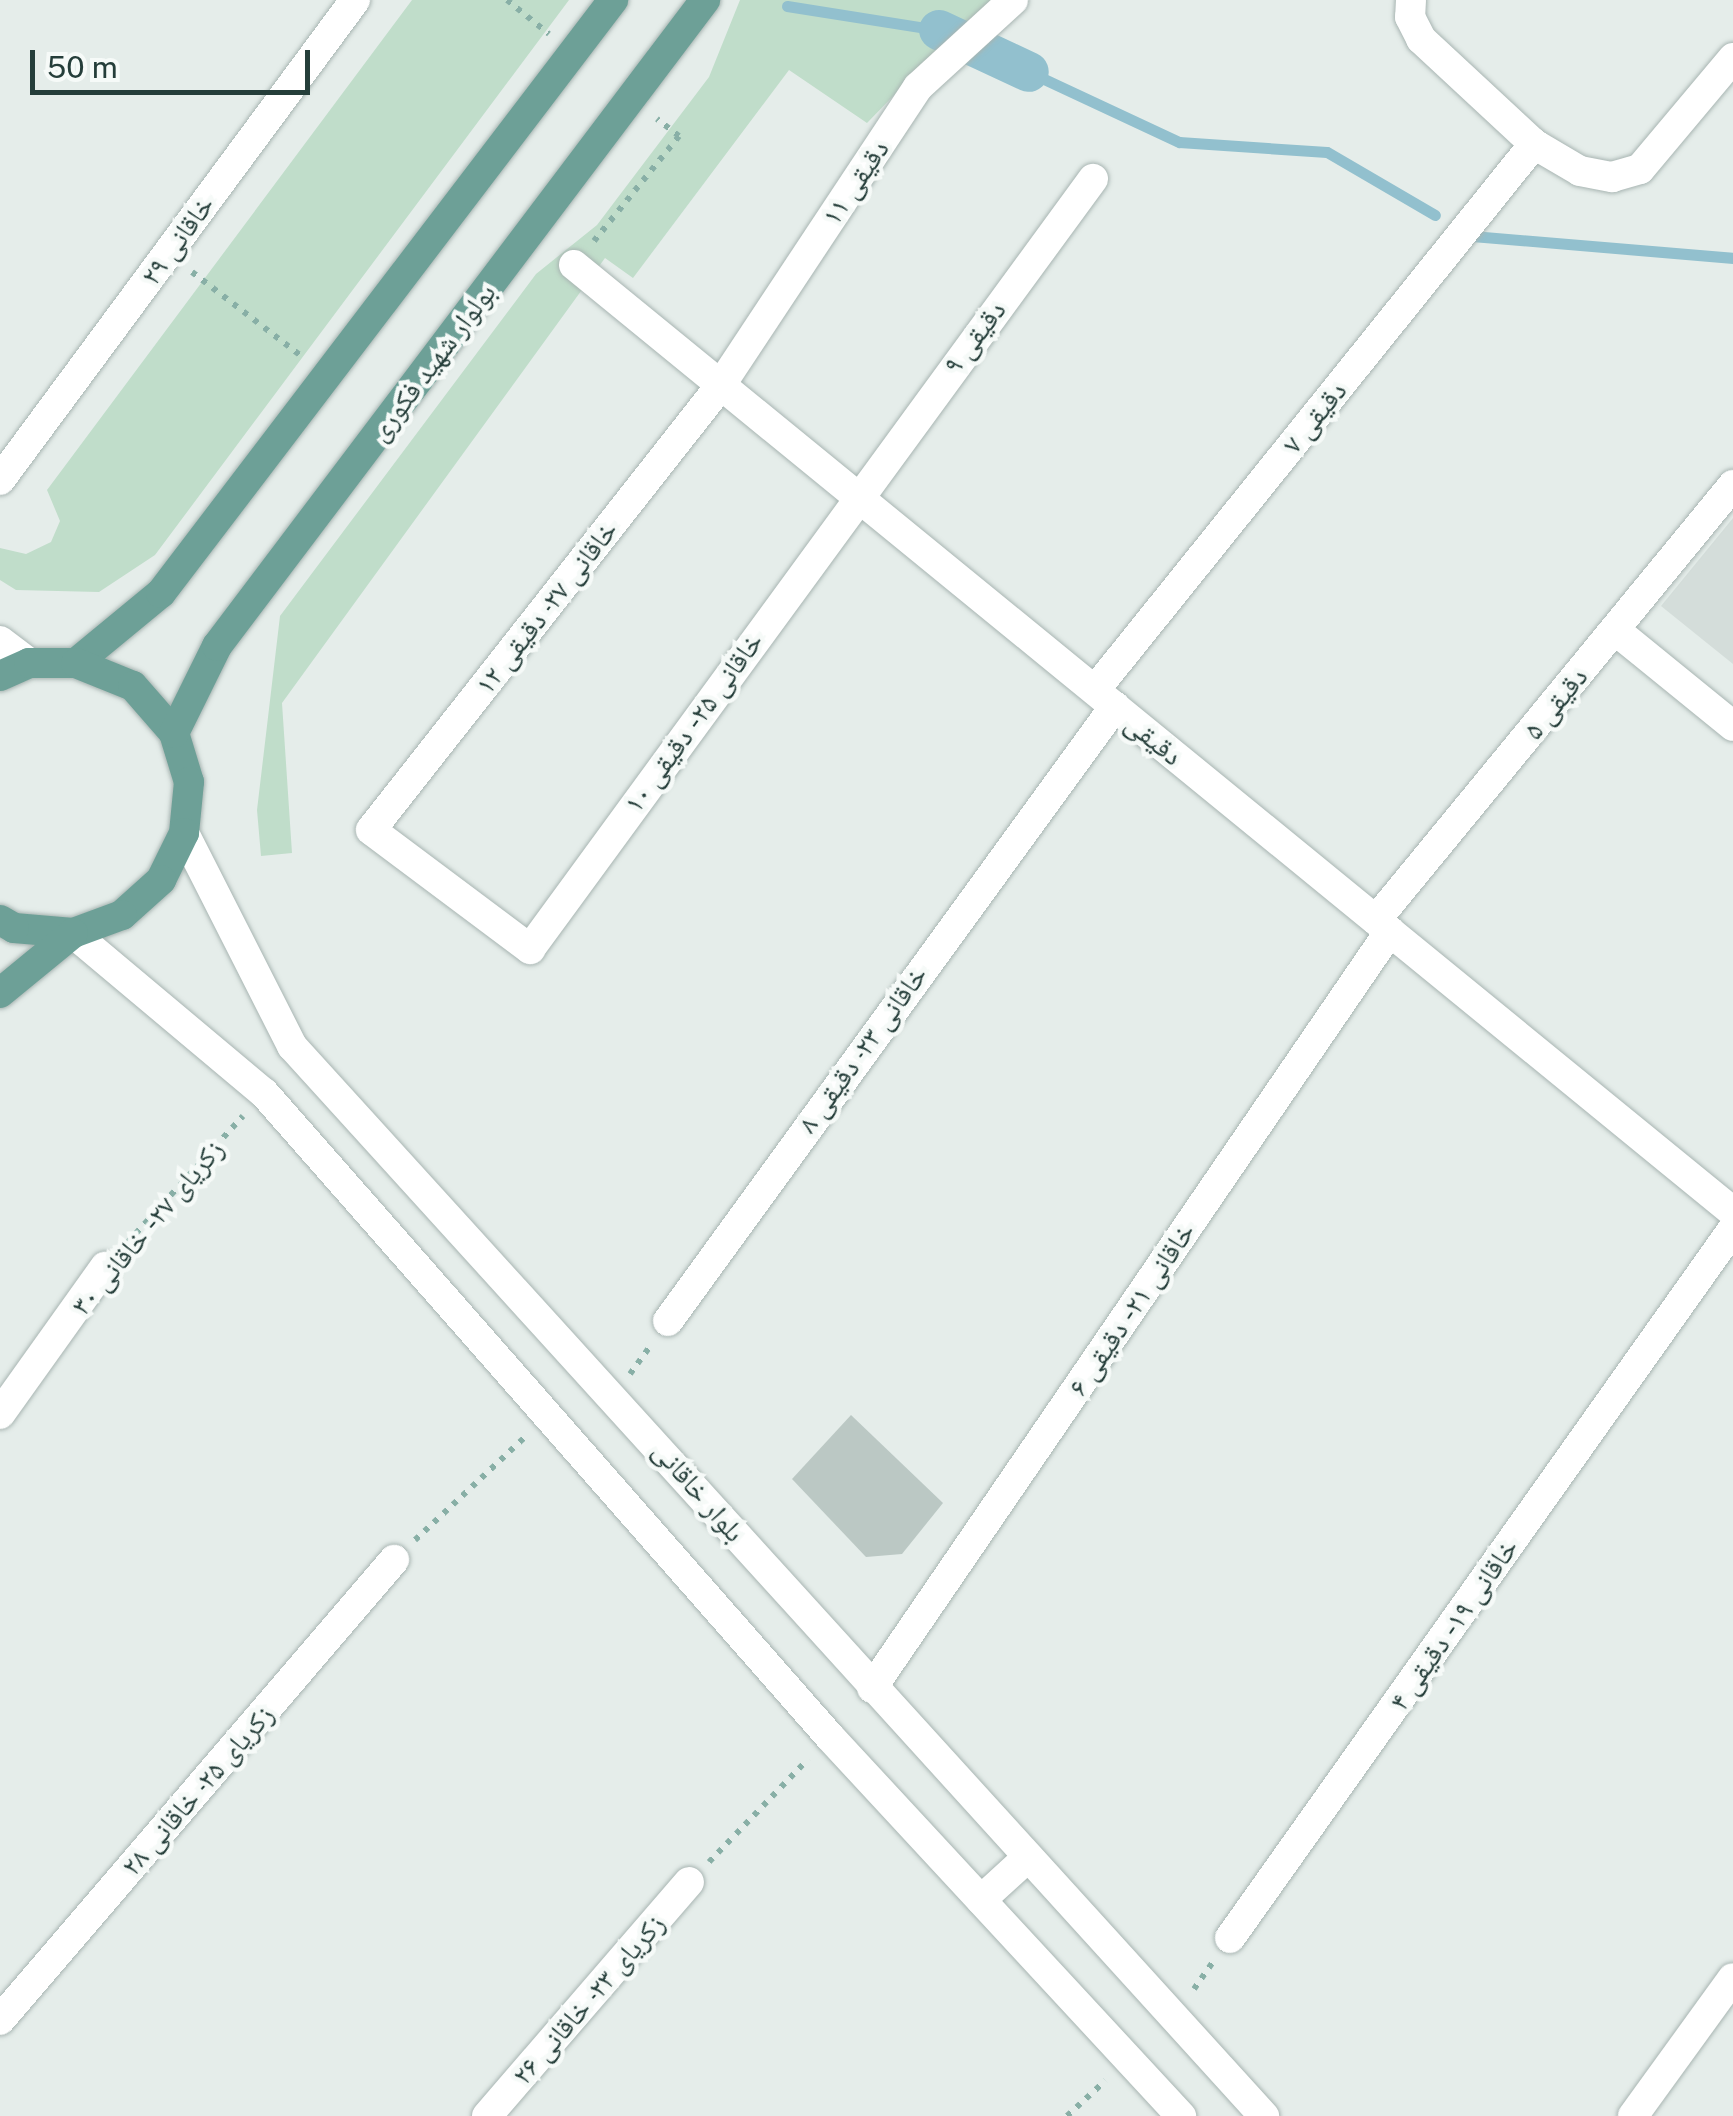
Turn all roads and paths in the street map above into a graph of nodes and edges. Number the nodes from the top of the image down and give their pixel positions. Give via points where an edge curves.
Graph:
1 (355, 0) edge
2 (613, 0) edge
3 (705, 0) edge
4 (1013, 0) edge
5 (1411, 0) edge
6 (1733, 58) edge
7 (1534, 144) junction
8 (1092, 179) dead end
9 (168, 254) junction
10 (574, 265) dead end
11 (329, 377) junction
12 (721, 385) junction
13 (0, 480) edge
14 (1733, 485) edge
15 (856, 496) junction
16 (1615, 630) junction
17 (0, 642) edge
18 (76, 662) junction
19 (29, 663) junction
20 (0, 676) edge
21 (1105, 698) junction
22 (1733, 726) edge
23 (174, 733) junction
24 (184, 832) junction
25 (0, 920) edge
26 (1383, 926) junction
27 (73, 933) junction
28 (530, 949) joint
29 (0, 993) edge
30 (264, 1093) junction
31 (1728, 1199) edge
32 (1733, 1229) edge
33 (105, 1267) joint
34 (668, 1320) joint
35 (615, 1396) junction
36 (0, 1414) edge
37 (546, 1418) junction
38 (394, 1560) joint
39 (872, 1688) junction
40 (830, 1737) junction
41 (1027, 1858) junction
42 (690, 1882) joint
43 (981, 1900) junction
44 (1230, 1938) joint
45 (1733, 1978) edge
46 (1173, 2019) junction
47 (0, 2020) edge
48 (1128, 2060) junction
49 (488, 2116) edge
50 (1067, 2116) edge
51 (1181, 2116) edge
52 (1264, 2116) edge
53 (1633, 2116) edge

1 - 9 street, خاقانی ۲۹
2 - 11 main road
3 - 23 main road, بولوار شهید فکوری via 217,646
4 - 12 street, دقیقی ۱۱ via 918,87
5 - 7 street via 1410,17 1421,39
6 - 7 street via 1640,169 1612,177 1580,171
7 - 21 street, دقیقی ۷
8 - 15 street, دقیقی ۹
9 - 11 path
9 - 13 street, خاقانی ۲۹
10 - 12 street, دقیقی
11 - 18 main road via 161,594
12 - 15 street, دقیقی
12 - 28 street, خاقانی ۲۷- دقیقی ۱۲ via 371,830
14 - 16 street, دقیقی ۵
15 - 21 street, دقیقی
15 - 28 street, خاقانی ۲۵ - دقیقی ۱۰
16 - 22 street
16 - 26 street, دقیقی ۵
17 - 19 street
18 - 19 main road
18 - 23 main road via 133,686
19 - 20 main road
21 - 26 street, دقیقی
21 - 34 street, خاقانی ۲۳- دقیقی ۸
23 - 24 main road via 188,782
24 - 27 main road via 148,892 122,915
24 - 35 street, بلوار خاقانی via 292,1046
25 - 27 main road via 14,928
26 - 31 street, دقیقی
26 - 39 street, خاقانی ۲۱ - دقیقی ۶
27 - 29 main road
27 - 30 street
30 - 33 path, زکریای ۲۷ - خاقانی ۳۰
30 - 37 street
32 - 44 street, خاقانی ۱۹ - دقیقی ۴
33 - 36 street, زکریای ۲۷ - خاقانی ۳۰
34 - 35 path
35 - 39 street, بلوار خاقانی
37 - 38 path
37 - 40 street
38 - 47 street, زکریای ۲۵- خاقانی ۲۸
39 - 41 street, بلوار خاقانی
40 - 42 path
40 - 43 street
41 - 43 street
41 - 46 street, بلوار خاقانی
42 - 49 street, زکریای ۲۳- خاقانی ۲۶
43 - 48 street
44 - 46 path
45 - 53 street
46 - 52 street, بلوار خاقانی
48 - 50 path
48 - 51 street

